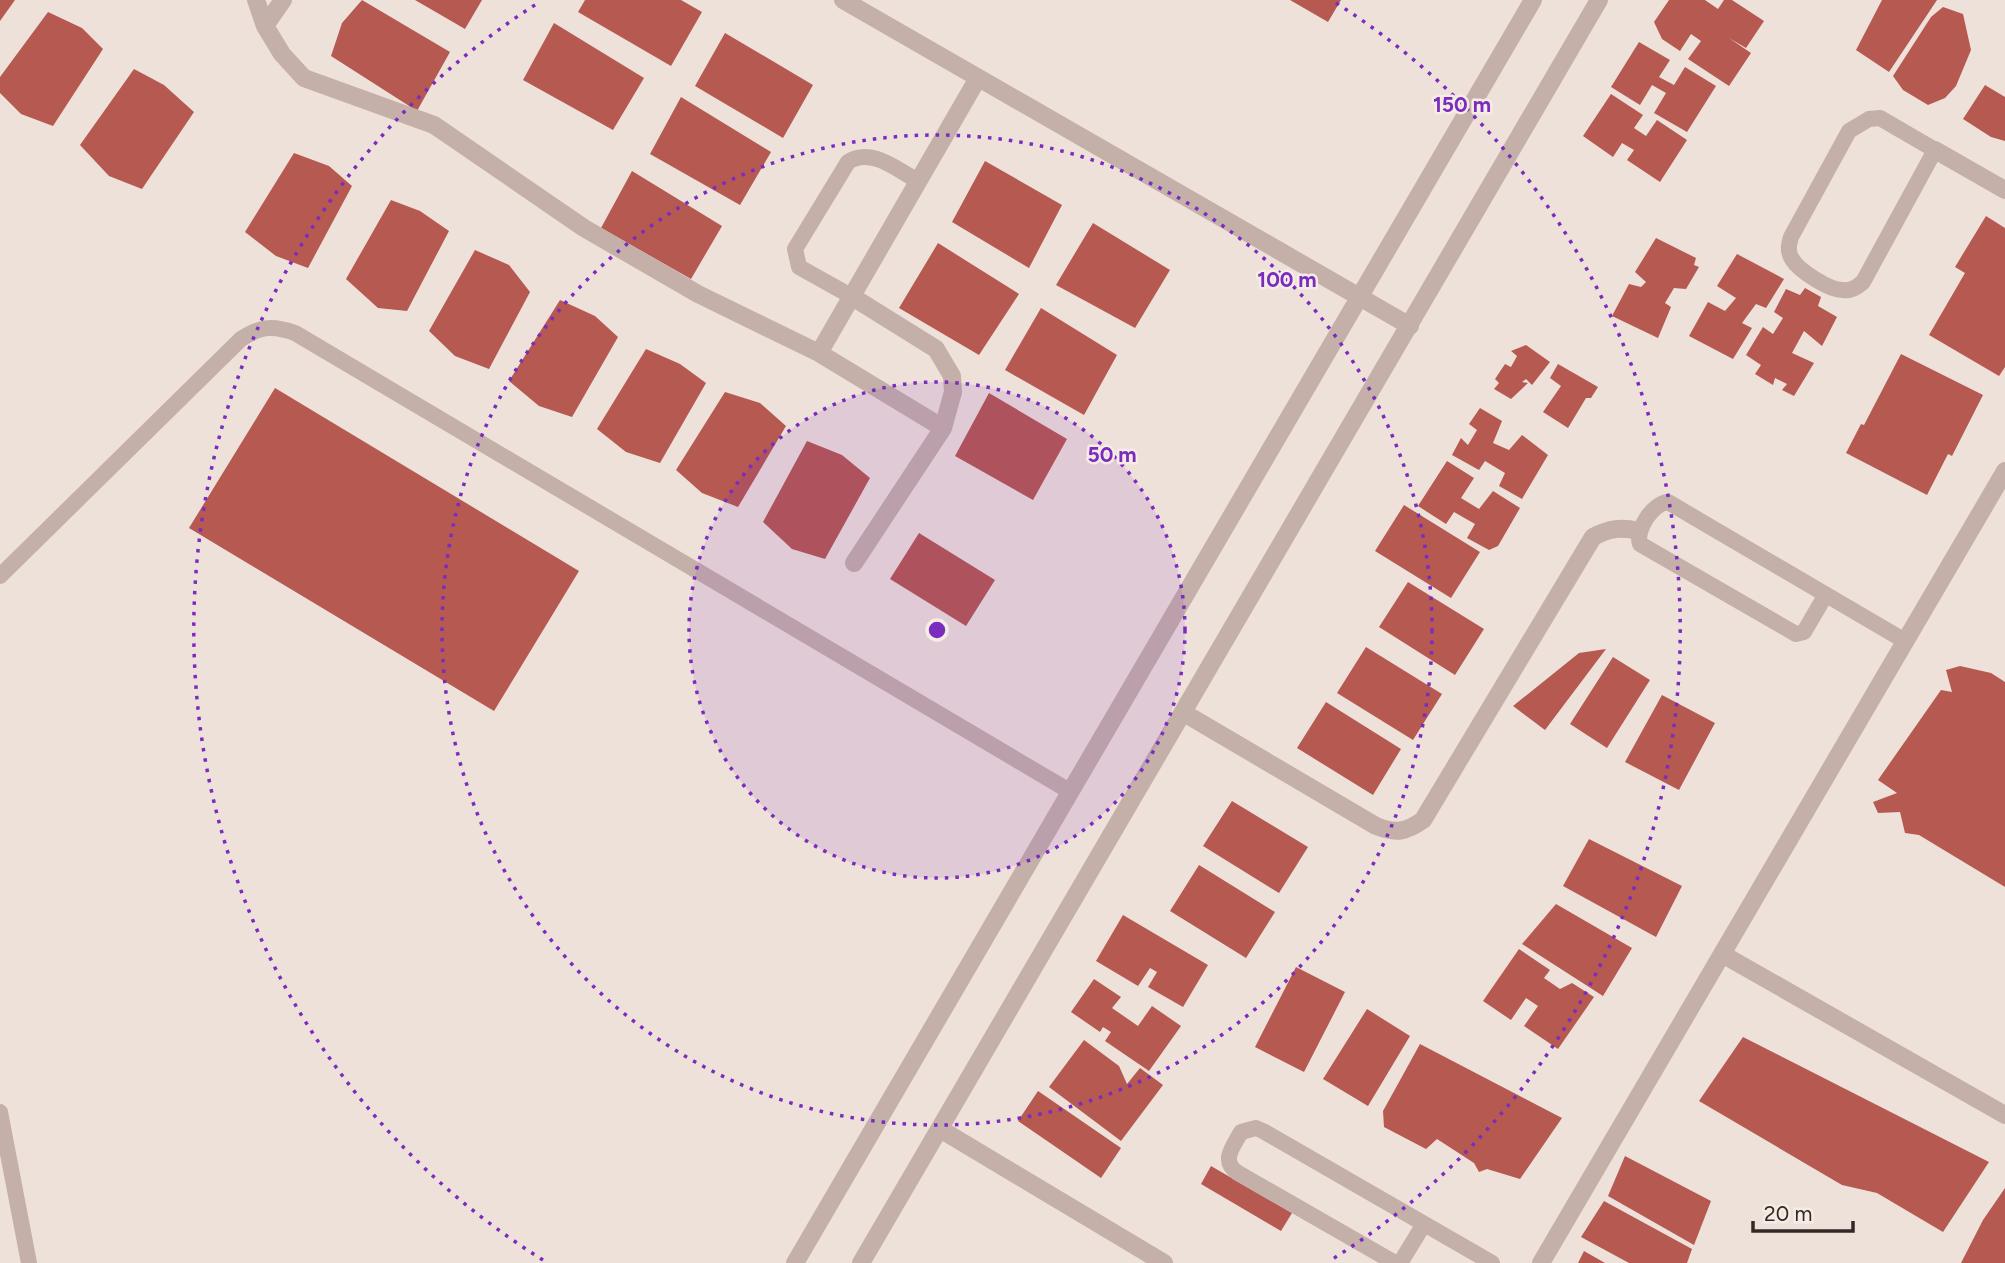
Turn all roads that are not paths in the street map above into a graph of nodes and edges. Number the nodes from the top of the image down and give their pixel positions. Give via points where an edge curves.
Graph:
1 (256, 0) edge
2 (283, 0) edge
3 (844, 0) edge
4 (1533, 0) edge
5 (1599, 0) edge
6 (265, 26) junction
7 (978, 78) junction
8 (1935, 150) junction
9 (918, 181) junction
10 (2005, 190) edge
11 (851, 296) junction
12 (1360, 298) junction
13 (1410, 326) junction
14 (818, 353) junction
15 (943, 428) junction
16 (2005, 471) edge
17 (1639, 531) junction
18 (854, 563) dead end
19 (0, 576) edge
20 (1825, 596) junction
21 (1905, 641) junction
22 (1184, 712) junction
23 (1071, 792) junction
24 (1722, 954) junction
25 (0, 1112) edge
26 (2005, 1115) edge
27 (940, 1129) junction
28 (1424, 1224) junction
29 (29, 1263) edge
30 (795, 1263) edge
31 (861, 1263) edge
32 (1164, 1263) edge
33 (1492, 1263) edge
34 (1541, 1263) edge

1 - 6 street
2 - 6 street
3 - 7 street
4 - 12 street
5 - 13 street
6 - 14 street via 304,78 434,125 584,229 698,294
7 - 9 street
7 - 12 street
8 - 8 lane via 1880,118 1858,124 1849,131 1791,237 1792,260 1829,286 1854,289 1863,282
8 - 10 street
9 - 11 street
9 - 11 lane via 871,156 858,155 848,162 795,249 799,267
11 - 14 street
11 - 15 street via 936,349 946,361 953,391
12 - 13 street
12 - 23 street
13 - 22 street
14 - 15 street
15 - 18 street
16 - 21 street
17 - 20 lane via 1656,506 1668,502
17 - 20 lane via 1640,544 1788,632 1804,632
17 - 22 street via 1608,529 1593,537 1423,821 1409,831 1392,832 1376,826
19 - 23 lane via 241,339 257,328 277,326
20 - 21 lane
21 - 24 street
22 - 27 street
23 - 30 street
24 - 26 street
24 - 34 street
25 - 29 lane
27 - 31 street
27 - 32 street
28 - 28 lane via 1256,1128 1241,1132 1228,1155 1228,1163 1238,1173 1395,1262 1402,1260
28 - 33 lane

